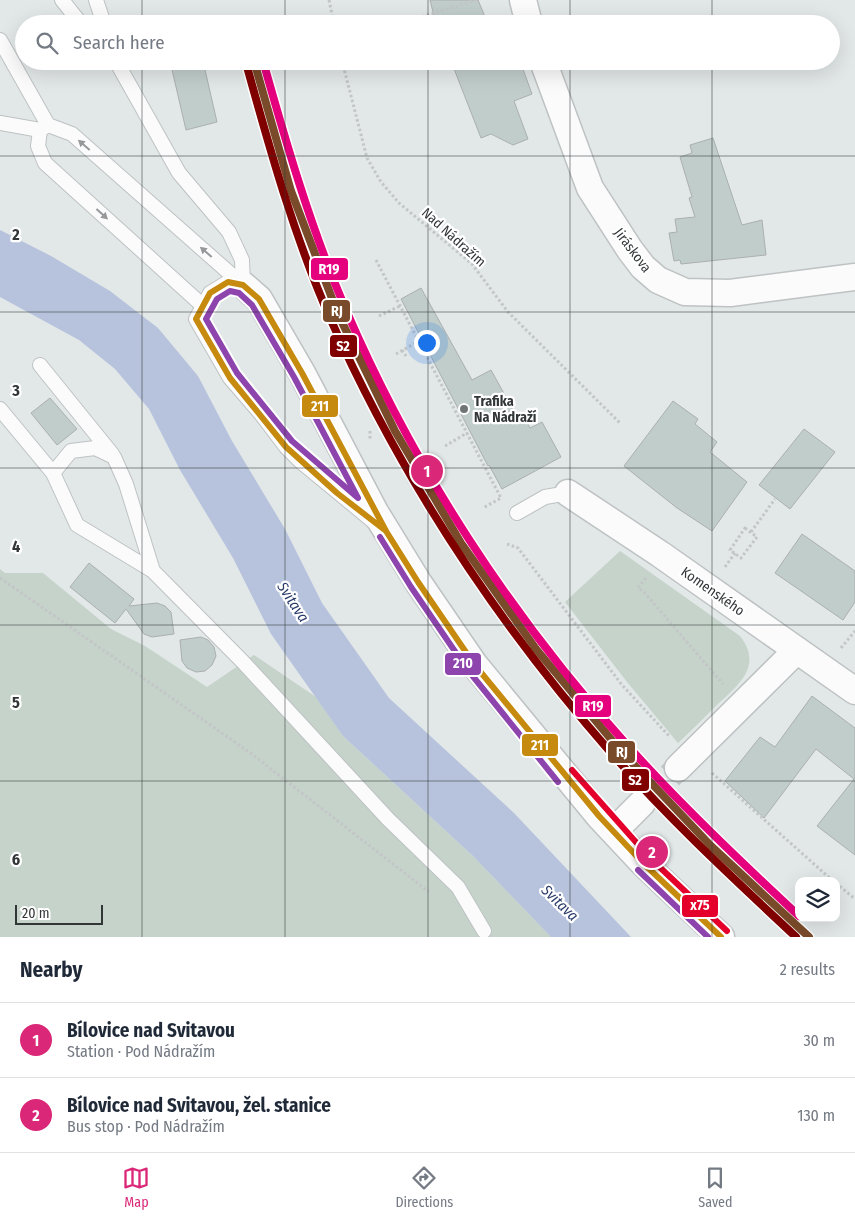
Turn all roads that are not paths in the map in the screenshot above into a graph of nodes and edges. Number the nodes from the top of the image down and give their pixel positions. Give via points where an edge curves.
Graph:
1 (62, 0) edge
2 (96, 0) edge
3 (523, 0) edge
4 (73, 15) edge
5 (99, 15) edge
6 (527, 15) edge
7 (0, 40) edge
8 (121, 70) edge
9 (546, 70) edge
10 (0, 123) edge
11 (44, 128) junction
12 (855, 277) edge
13 (243, 285) junction
14 (202, 305) junction
15 (40, 365) dead end
16 (0, 409) edge
17 (114, 456) junction
18 (53, 473) junction
19 (568, 494) joint
20 (517, 513) dead end
21 (386, 532) junction
22 (152, 571) junction
23 (797, 650) junction
24 (855, 692) edge
25 (685, 761) tunnel mouth
26 (642, 803) tunnel mouth
27 (614, 831) junction
28 (484, 931) dead end
29 (721, 937) edge

1 - 4 lane
2 - 5 lane
3 - 6 street
7 - 11 lane
8 - 13 lane via 179,173 229,232 242,260
9 - 12 street, Jiráskova via 590,188 630,250 658,280 685,292 730,293
10 - 11 lane
13 -> 11 lane via 72,134
11 -> 14 lane via 38,146 45,163
13 - 14 lane via 228,282 210,293
13 - 21 street via 259,299
14 - 21 lane via 196,318 218,360 286,447
15 - 17 lane
16 - 18 lane
17 - 18 lane via 94,448 71,451
17 - 22 lane via 126,484
18 - 22 lane via 77,525
19 - 20 lane via 545,497
19 - 23 street, Komenského
21 - 27 street via 474,664
22 - 28 lane via 244,662 388,819 458,886
23 - 24 street, Komenského
23 - 25 street
26 - 27 street
27 - 29 street

